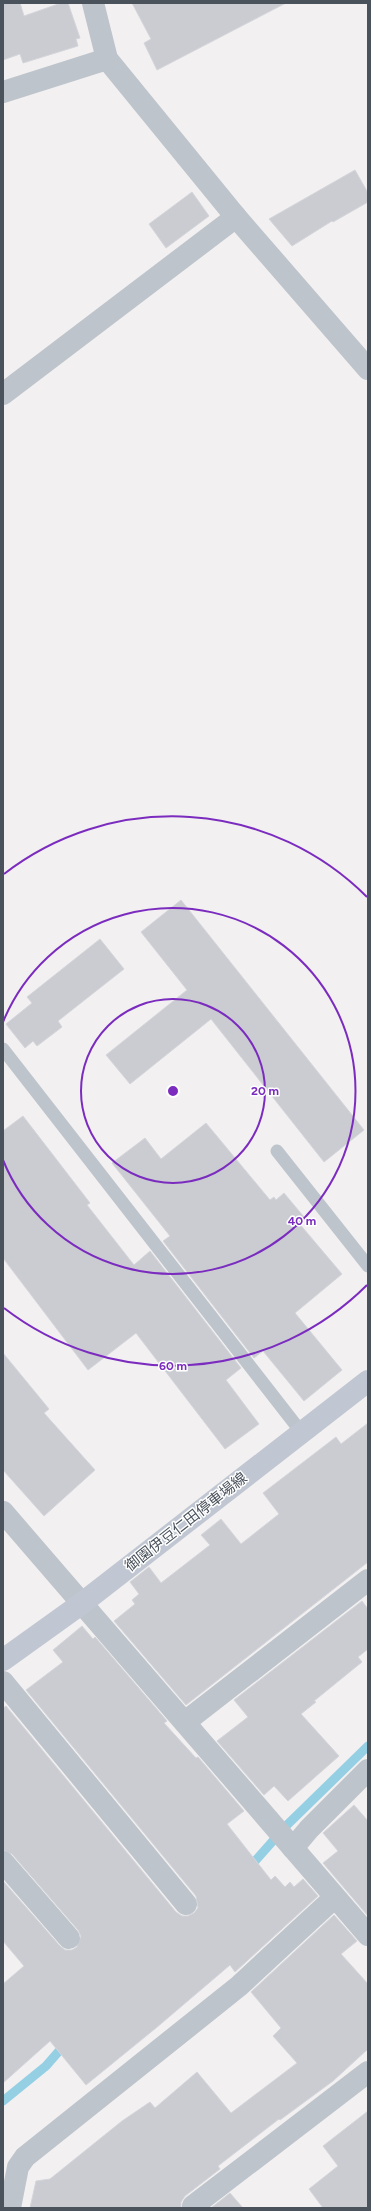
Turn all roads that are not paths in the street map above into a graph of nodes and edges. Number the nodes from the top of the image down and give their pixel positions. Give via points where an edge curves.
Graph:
1 (93, 3) edge
2 (107, 59) junction
3 (3, 92) edge
4 (236, 217) junction
5 (368, 369) edge
6 (3, 394) edge
7 (3, 1049) edge
8 (277, 1151) dead end
9 (368, 1266) edge
10 (368, 1381) edge
11 (302, 1433) junction
12 (3, 1512) edge
13 (368, 1580) edge
14 (81, 1604) junction
15 (3, 1660) edge
16 (3, 1682) edge
17 (185, 1722) junction
18 (368, 1770) edge
19 (293, 1848) junction
20 (3, 1862) edge
21 (334, 1898) junction
22 (186, 1904) dead end
23 (368, 1935) edge
24 (69, 1938) dead end
25 (368, 2072) edge
26 (193, 2206) dead end
27 (10, 2208) edge

1 - 2 street
2 - 3 street
2 - 4 street
4 - 5 street
4 - 6 street
7 - 11 lane
8 - 9 lane
10 - 11 main road, 御園伊豆仁田停車場線
11 - 14 main road, 御園伊豆仁田停車場線
12 - 14 street
13 - 17 street
14 - 15 main road, 御園伊豆仁田停車場線
14 - 17 street
16 - 22 street
17 - 19 street
18 - 19 street
19 - 21 street
20 - 24 street
21 - 23 street
21 - 27 street via 234,1990 25,2157 18,2167
25 - 26 street

